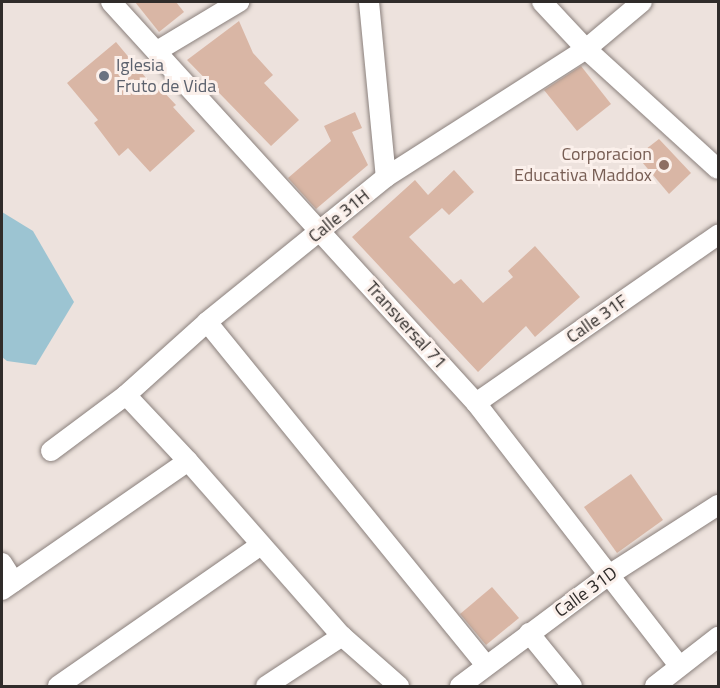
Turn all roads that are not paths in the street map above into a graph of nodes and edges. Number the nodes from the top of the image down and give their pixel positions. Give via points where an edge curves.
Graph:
1 (111, 2) edge
2 (239, 2) edge
3 (369, 2) edge
4 (543, 2) edge
5 (642, 2) edge
6 (586, 49) junction
7 (157, 51) junction
8 (718, 169) edge
9 (386, 177) junction
10 (320, 231) junction
11 (718, 235) edge
12 (207, 322) junction
13 (126, 395) junction
14 (476, 403) junction
15 (51, 451) dead end
16 (188, 461) junction
17 (718, 505) edge
18 (261, 545) junction
19 (2, 563) edge
20 (609, 575) junction
21 (8, 586) edge
22 (529, 633) junction
23 (342, 636) junction
24 (718, 637) edge
25 (486, 665) junction
26 (679, 666) junction
27 (58, 687) edge
28 (266, 687) edge
29 (399, 687) edge
30 (460, 687) edge
31 (572, 687) edge
32 (655, 687) edge

1 - 7 street, Transversal 71
2 - 7 street
3 - 9 street
4 - 6 street
5 - 6 street, Calle 31H
6 - 8 street
6 - 9 street, Calle 31H
7 - 10 street, Transversal 71
9 - 10 street, Calle 31H
10 - 12 street, Calle 31H
10 - 14 street, Transversal 71
11 - 14 street, Calle 31F
12 - 13 street, Calle 31H
12 - 25 street
13 - 15 street, Calle 31H
13 - 16 street
14 - 20 street, Transversal 71
16 - 18 street
16 - 21 street
17 - 20 street, Calle 31D
18 - 23 street
18 - 27 street
19 - 21 street
20 - 22 street, Calle 31D
20 - 26 street, Transversal 71
22 - 25 street, Calle 31D
22 - 31 street
23 - 28 street
23 - 29 street
24 - 26 street
25 - 30 street, Calle 31D
26 - 32 street

